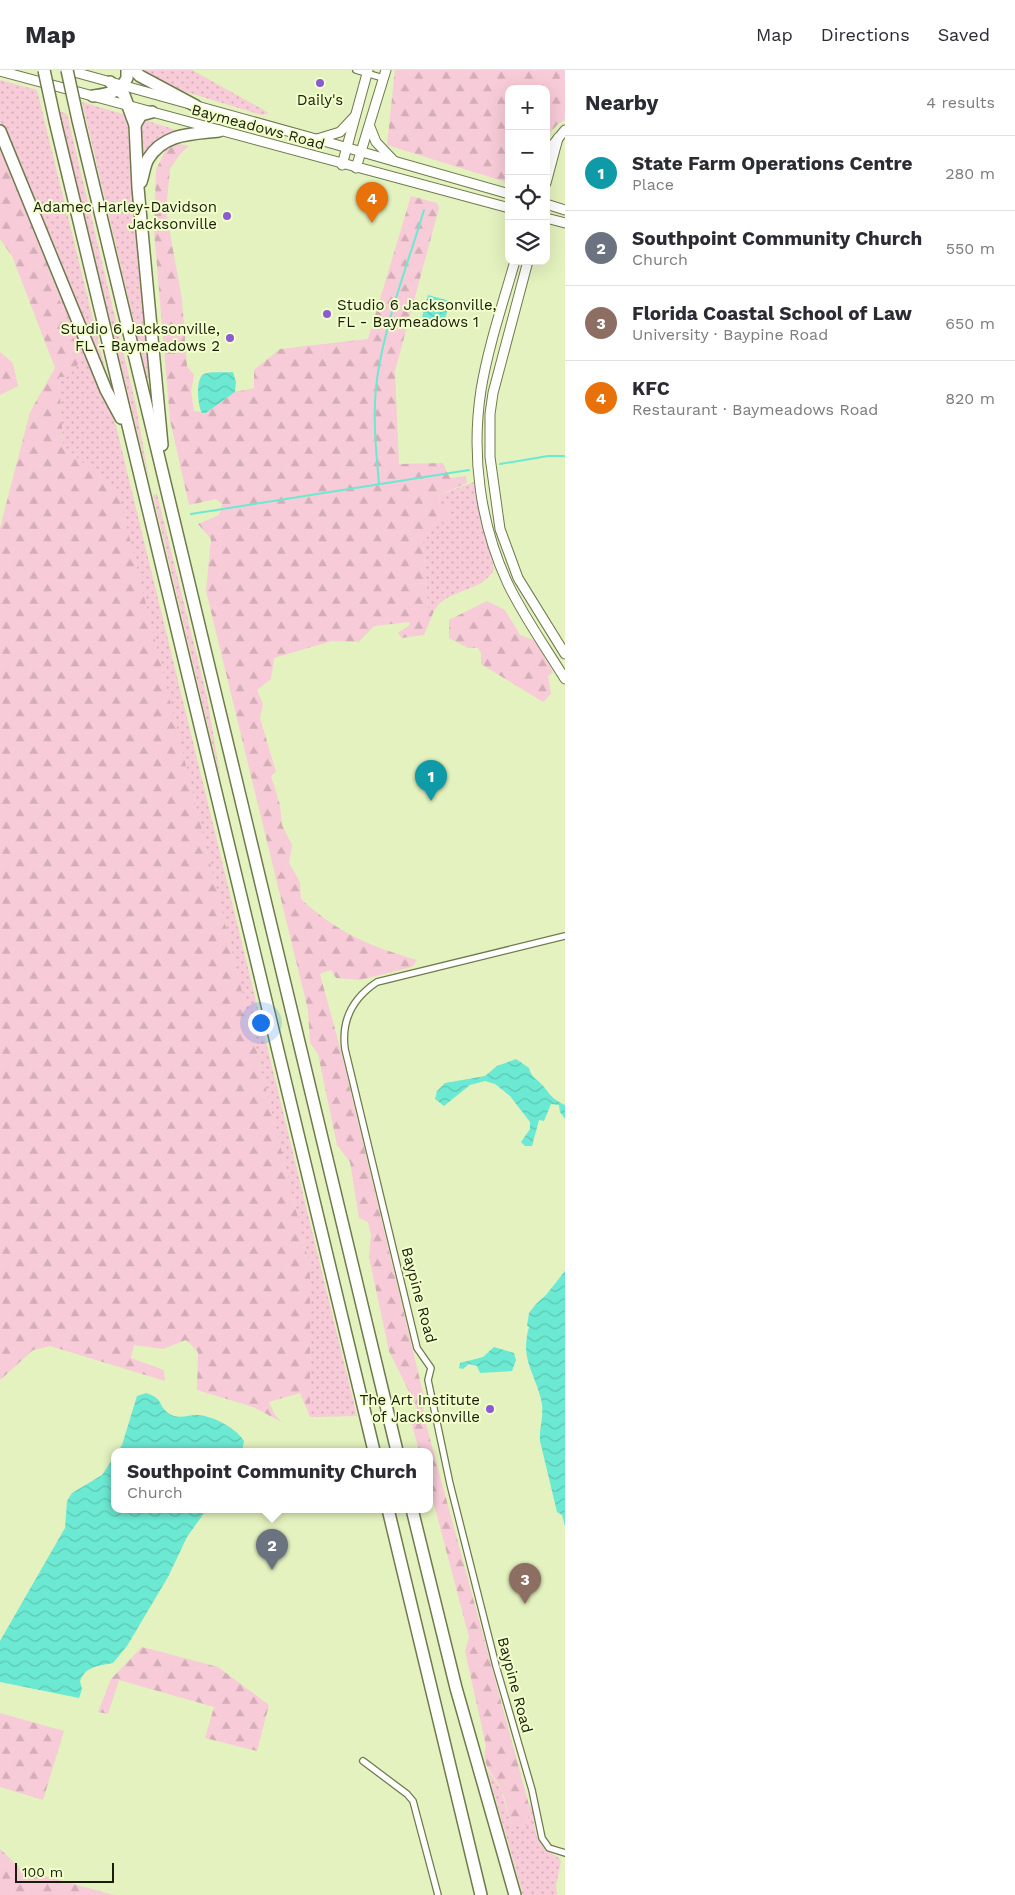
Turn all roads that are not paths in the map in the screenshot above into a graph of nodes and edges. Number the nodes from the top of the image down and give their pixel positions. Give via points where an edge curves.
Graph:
1 (44, 70) edge
2 (67, 70) edge
3 (127, 70) edge
4 (134, 70) edge
5 (356, 70) edge
6 (0, 71) edge
7 (368, 72) edge
8 (384, 74) edge
9 (118, 86) junction
10 (93, 96) junction
11 (129, 106) junction
12 (196, 106) junction
13 (152, 112) junction
14 (357, 114) junction
15 (135, 125) junction
16 (370, 125) junction
17 (565, 130) edge
18 (0, 131) edge
19 (219, 131) junction
20 (558, 138) junction
21 (318, 140) junction
22 (348, 148) junction
23 (550, 148) edge
24 (361, 152) junction
25 (394, 161) junction
26 (342, 164) junction
27 (356, 168) junction
28 (548, 175) edge
29 (138, 188) junction
30 (505, 193) edge
31 (550, 205) edge
32 (505, 207) edge
33 (565, 210) edge
34 (550, 219) edge
35 (565, 223) edge
36 (513, 265) edge
37 (527, 265) edge
38 (481, 390) junction
39 (493, 393) junction
40 (128, 431) junction
41 (165, 484) junction
42 (565, 654) edge
43 (565, 679) edge
44 (565, 936) edge
45 (373, 1448) edge
46 (397, 1448) edge
47 (389, 1513) edge
48 (413, 1513) edge
49 (363, 1761) dead end
50 (565, 1854) edge
51 (438, 1895) edge
52 (481, 1895) edge
53 (515, 1895) edge

1 - 40 highway, bridge
2 - 9 street, Baymeadows Road
2 - 41 highway, bridge
3 - 9 highway via 127,78
4 - 12 highway
5 - 7 street
6 - 10 street, Baymeadows Road
7 - 8 street
7 - 14 street
8 - 16 street
9 - 10 highway via 110,94
9 - 11 highway
9 - 12 street, Baymeadows Road
10 - 11 street, Baymeadows Road
11 - 13 street, Baymeadows Road
11 - 15 highway
12 - 21 street, Baymeadows Road
13 - 15 highway via 141,115
13 - 19 street, Baymeadows Road
14 - 21 street via 340,132
14 - 22 street
15 - 29 highway
16 - 24 street
16 - 25 street via 376,142
17 - 20 street
18 - 40 highway via 106,390
19 - 26 street, Baymeadows Road
19 - 29 highway via 178,136 162,144 148,159
20 - 23 street
20 - 28 street
21 - 22 street, Baymeadows Road
22 - 24 street, Baymeadows Road
22 - 26 street
24 - 25 street, Baymeadows Road
24 - 27 street
25 - 30 street, Baymeadows Road
26 - 27 street, Baymeadows Road
27 - 32 street, Baymeadows Road
29 - 41 highway
31 - 33 street
34 - 35 street
36 - 38 street
37 - 39 street
38 - 39 street
38 - 43 street via 477,426 478,468 488,526 508,585
39 - 42 street via 490,457 500,529 518,578
40 - 45 highway
41 - 46 highway
44 - 50 street, Baypine Road via 377,982 354,1004 344,1031 345,1049 418,1348 432,1368 428,1380 450,1484 542,1838 549,1848
47 - 52 highway
48 - 53 highway via 456,1688
49 - 51 street via 413,1801

